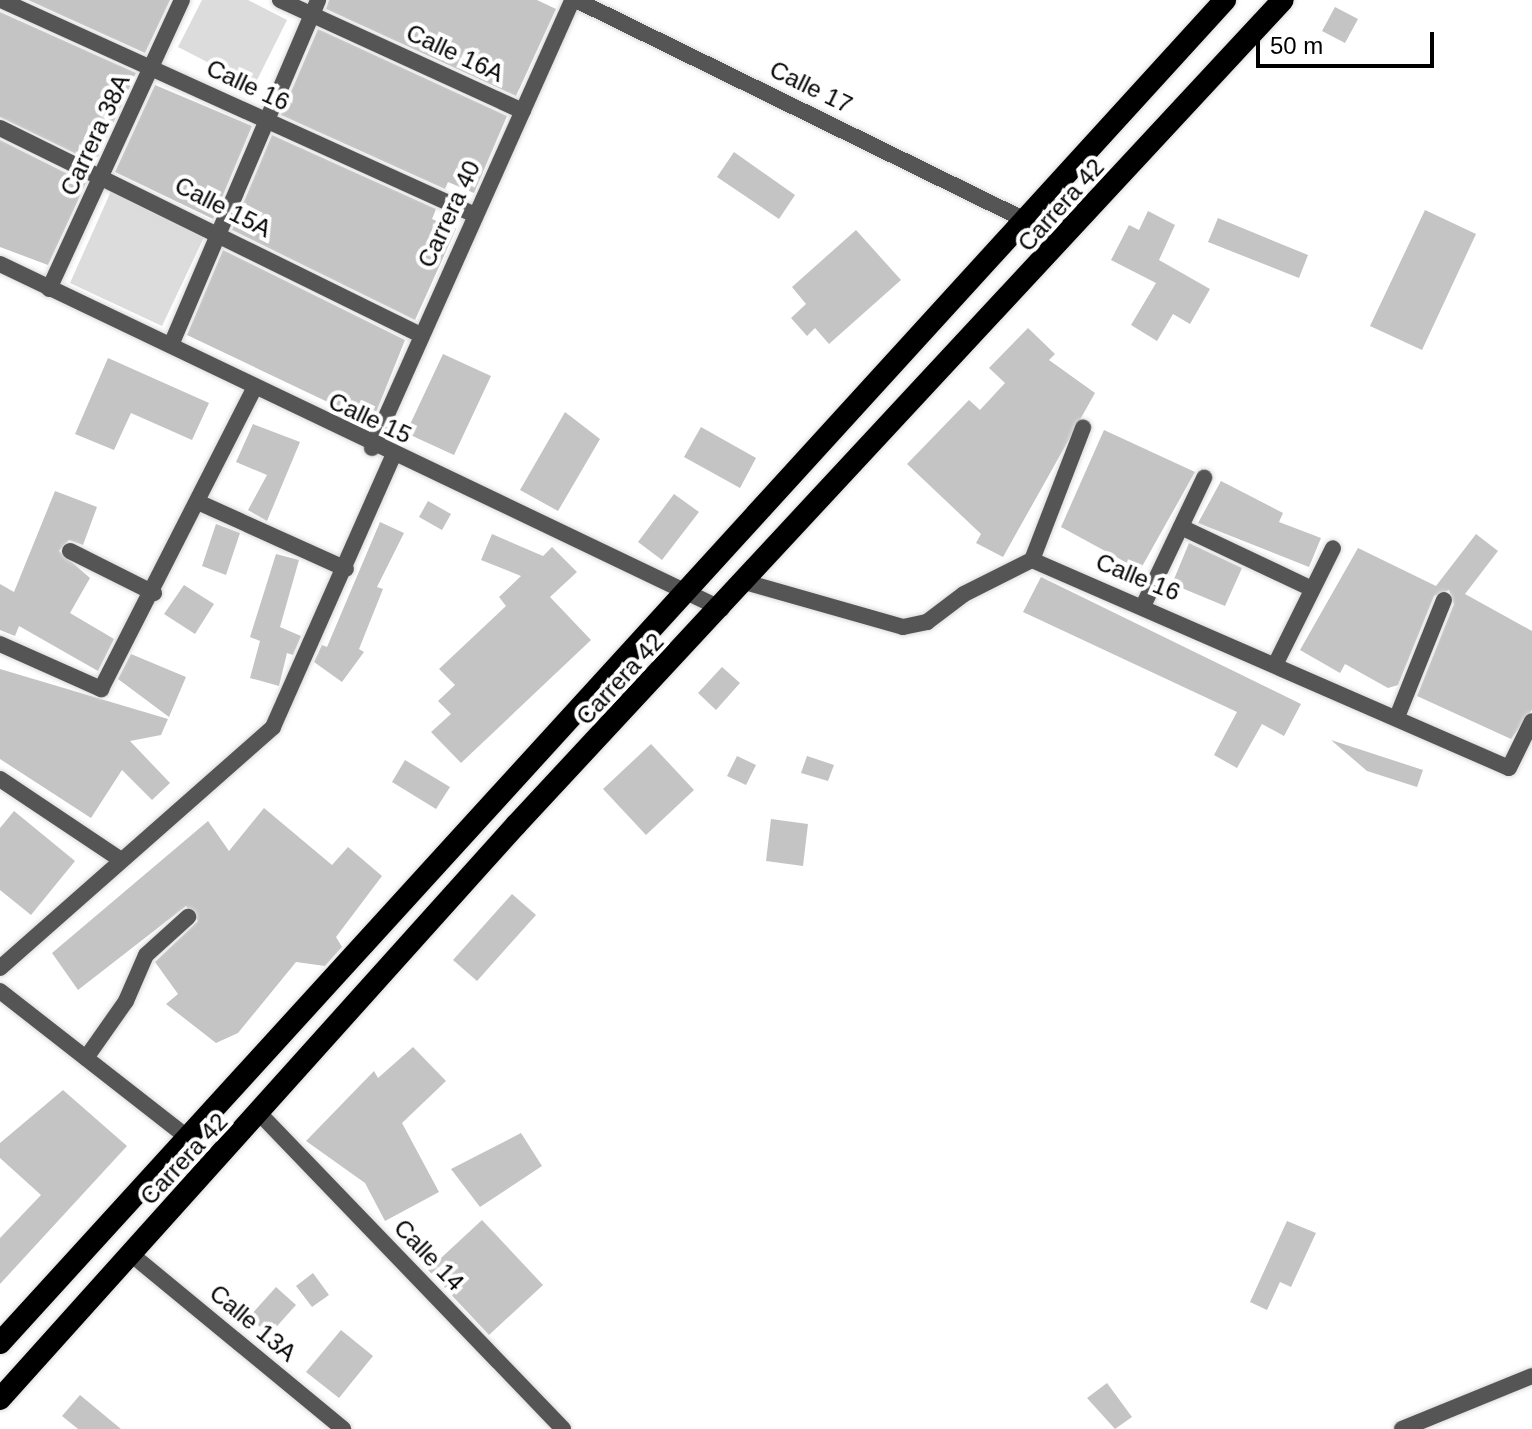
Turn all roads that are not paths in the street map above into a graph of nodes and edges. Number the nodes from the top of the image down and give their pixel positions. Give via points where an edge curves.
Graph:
1 (1, 0) edge
2 (182, 0) edge
3 (280, 0) edge
4 (574, 0) edge
5 (1225, 0) edge
6 (1283, 0) edge
7 (315, 6) edge
8 (153, 68) junction
9 (523, 111) junction
10 (267, 120) junction
11 (0, 128) edge
12 (104, 174) junction
13 (475, 215) junction
14 (1024, 219) junction
15 (221, 233) junction
16 (0, 264) edge
17 (49, 289) junction
18 (420, 335) junction
19 (171, 345) junction
20 (254, 389) junction
21 (1083, 428) dead end
22 (372, 448) junction
23 (393, 456) junction
24 (1204, 478) dead end
25 (200, 503) junction
26 (1181, 527) junction
27 (1333, 548) dead end
28 (70, 551) dead end
29 (1032, 560) junction
30 (346, 569) junction
31 (745, 582) junction
32 (1310, 588) junction
33 (154, 593) junction
34 (680, 593) junction
35 (1444, 600) dead end
36 (1144, 604) junction
37 (722, 609) junction
38 (0, 644) edge
39 (1276, 663) junction
40 (1397, 717) junction
41 (1532, 721) edge
42 (0, 779) edge
43 (121, 860) junction
44 (188, 917) dead end
45 (0, 968) edge
46 (0, 991) edge
47 (86, 1058) junction
48 (260, 1114) junction
49 (188, 1138) junction
50 (131, 1254) junction
51 (0, 1343) edge
52 (1532, 1376) edge
53 (0, 1399) edge
54 (343, 1429) edge
55 (563, 1429) edge
56 (1402, 1429) edge

1 - 8 street, Calle 16
2 - 8 street, Carrera 38A
3 - 7 street, Calle 16A
4 - 9 street, Carrera 40
4 - 14 street, Calle 17
5 - 14 highway, Carrera 42
6 - 31 highway, Carrera 42
7 - 9 street, Calle 16A
7 - 10 street
8 - 10 street, Calle 16
8 - 12 street, Carrera 38A
9 - 13 street, Carrera 40
10 - 13 street, Calle 16
10 - 15 street
11 - 12 street, Calle 15A
12 - 15 street, Calle 15A
12 - 17 street, Carrera 38A
13 - 18 street, Carrera 40
14 - 34 highway, Carrera 42
15 - 18 street, Calle 15A
15 - 19 street
16 - 17 street, Calle 15
17 - 19 street, Calle 15
18 - 22 street, Carrera 40
19 - 20 street, Calle 15
20 - 22 street, Calle 15
20 - 25 street
21 - 29 street
22 - 23 street, Calle 15
23 - 30 street
23 - 34 street, Calle 15
24 - 26 street
25 - 30 street
25 - 33 street
26 - 32 street
26 - 36 street
27 - 32 street
28 - 33 street
29 - 31 street via 964,594 927,622 903,627
29 - 36 street, Calle 16
30 - 43 street via 273,727
31 - 37 highway, Carrera 42
32 - 39 street
33 - 38 street via 101,689
34 - 37 street, Calle 15
34 - 49 highway, Carrera 42
35 - 40 street
36 - 39 street, Calle 16
37 - 48 highway, Carrera 42 via 516,825
39 - 40 street, Calle 16
40 - 41 street, Calle 16 via 1509,768
42 - 43 street
43 - 45 street
44 - 47 street via 146,955 126,1001
46 - 47 street
47 - 49 street
48 - 50 highway, Carrera 42
48 - 55 street, Calle 14
49 - 51 highway, Carrera 42
50 - 53 highway, Carrera 42
50 - 54 street, Calle 13A
52 - 56 street

